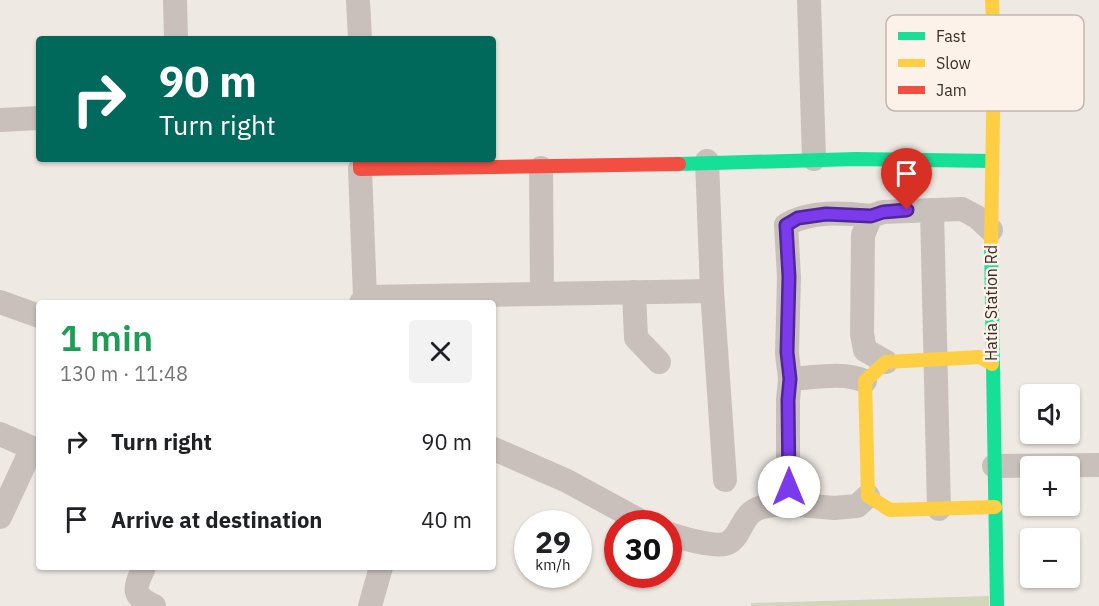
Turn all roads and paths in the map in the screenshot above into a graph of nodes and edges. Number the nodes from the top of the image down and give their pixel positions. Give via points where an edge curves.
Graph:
1 (176, 0) edge
2 (358, 0) edge
3 (809, 0) edge
4 (176, 36) edge
5 (360, 36) edge
6 (992, 111) edge
7 (36, 118) edge
8 (0, 120) edge
9 (814, 159) junction
10 (992, 160) junction
11 (707, 161) junction
12 (360, 164) edge
13 (541, 168) junction
14 (932, 210) junction
15 (871, 216) junction
16 (991, 230) junction
17 (712, 291) junction
18 (634, 292) junction
19 (542, 293) junction
20 (363, 300) edge
21 (0, 302) edge
22 (36, 315) edge
23 (935, 359) junction
24 (659, 362) dead end
25 (886, 362) junction
26 (992, 364) junction
27 (790, 379) junction
28 (865, 381) junction
29 (0, 434) edge
30 (36, 449) edge
31 (496, 450) edge
32 (1099, 465) edge
33 (994, 466) junction
34 (725, 480) dead end
35 (868, 496) junction
36 (789, 504) junction
37 (995, 507) junction
38 (939, 508) junction
39 (620, 510) edge
40 (0, 517) edge
41 (682, 537) edge
42 (143, 570) edge
43 (380, 570) edge
44 (154, 606) edge
45 (370, 606) edge
46 (997, 606) edge

1 - 4 street
2 - 5 street
3 - 9 street
6 - 10 street, Hatia Station Rd
7 - 8 street
9 - 10 street
9 - 11 street
10 - 16 street, Hatia Station Rd
11 - 13 street
11 - 17 street
12 - 13 street
12 - 20 street
13 - 19 street
14 - 15 street
14 - 16 street via 962,209
14 - 23 street
15 - 25 street via 862,235 862,334 865,350
15 - 27 street via 826,214 798,218 786,225
16 - 26 street, Hatia Station Rd
17 - 18 street
17 - 34 street
18 - 19 street
18 - 24 street via 636,338
19 - 20 street
21 - 22 street
23 - 25 street
23 - 26 street via 980,357
23 - 38 street
25 - 28 street
26 - 33 street, Hatia Station Rd
27 - 28 street via 856,377
27 - 36 street
28 - 35 street
29 - 30 street
30 - 40 street
31 - 39 street
32 - 33 street
33 - 37 street, Hatia Station Rd
35 - 36 street via 857,506
35 - 38 street via 890,510
36 - 41 street via 750,513 725,544
37 - 38 street
37 - 46 street, Hatia Station Rd
42 - 44 street via 136,594
43 - 45 street

